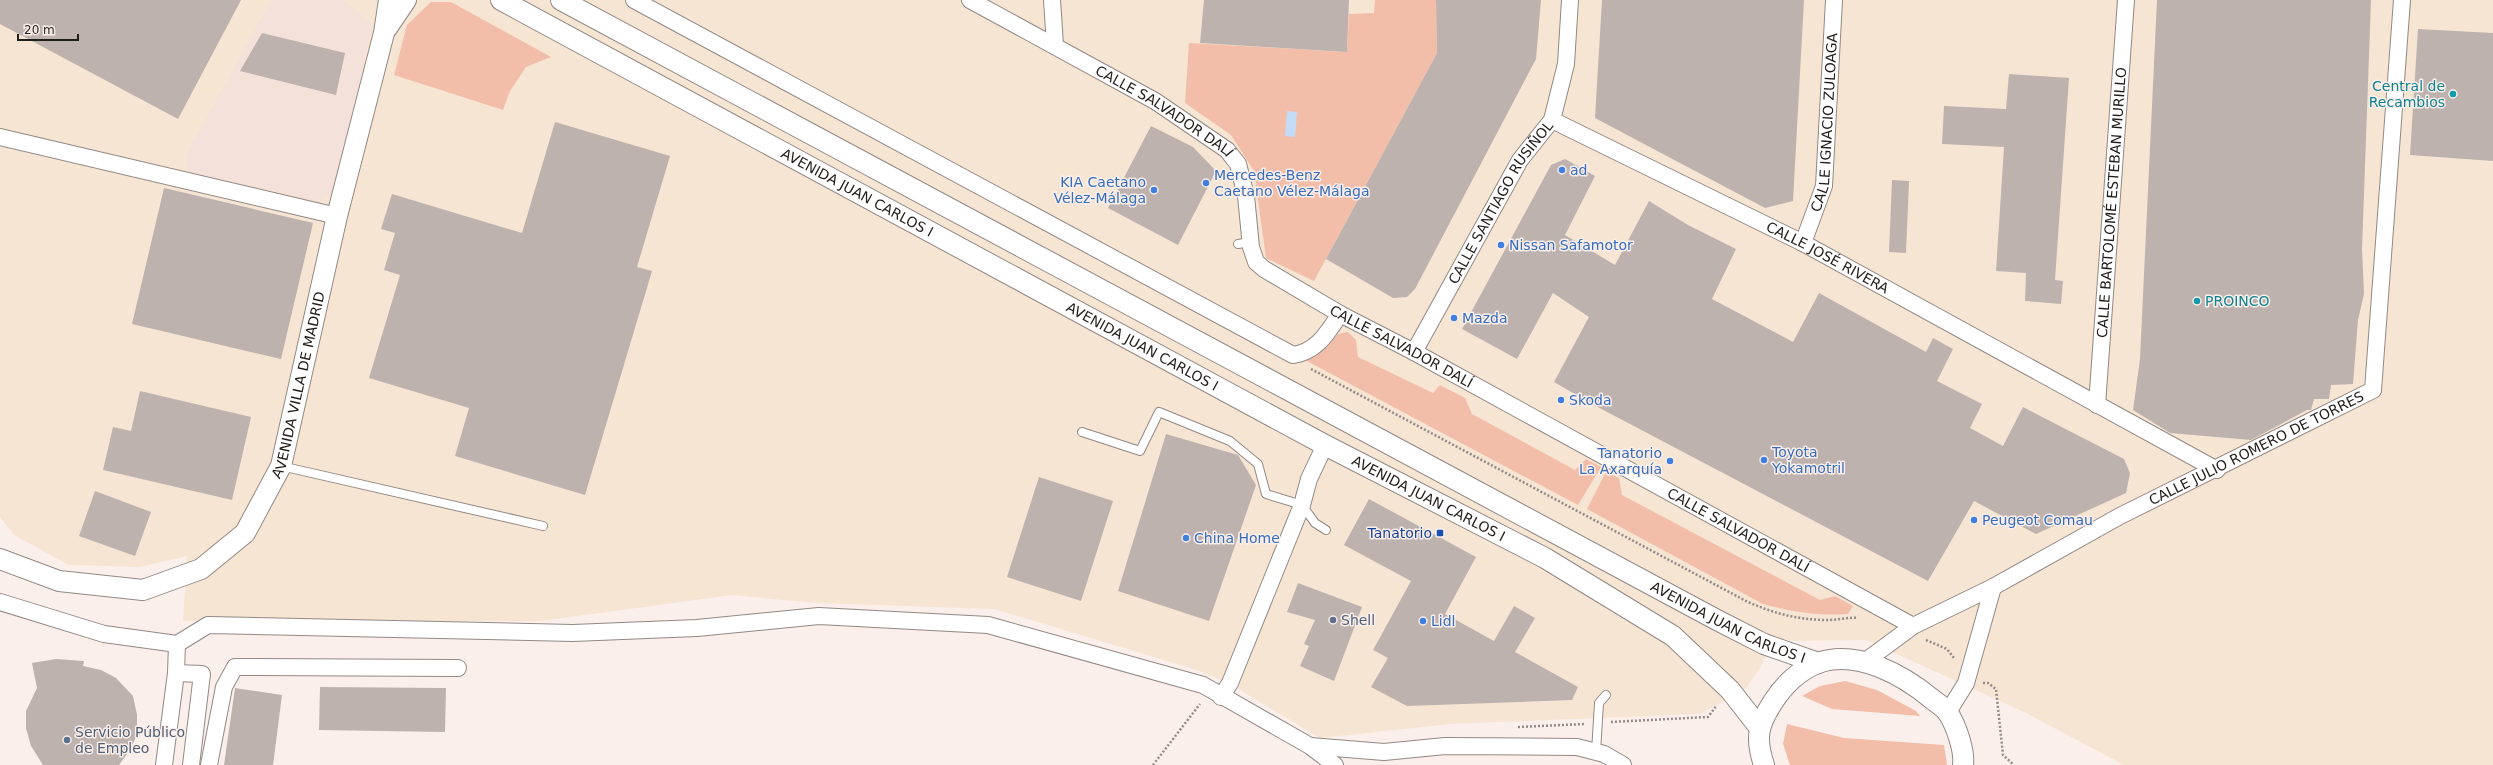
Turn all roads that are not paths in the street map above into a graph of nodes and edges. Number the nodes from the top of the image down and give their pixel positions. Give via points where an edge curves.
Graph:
1 (389, 0) edge
2 (406, 0) edge
3 (501, 0) edge
4 (561, 0) edge
5 (634, 0) edge
6 (970, 0) edge
7 (1052, 0) edge
8 (1570, 0) edge
9 (1834, 0) edge
10 (2126, 0) edge
11 (2402, 0) edge
12 (384, 33) junction
13 (1055, 44) junction
14 (1552, 120) junction
15 (0, 137) edge
16 (336, 216) junction
17 (1804, 243) junction
18 (1340, 314) junction
19 (1414, 352) junction
20 (2097, 405) junction
21 (1082, 432) dead end
22 (1325, 445) junction
23 (280, 466) junction
24 (2217, 470) junction
25 (1302, 505) junction
26 (543, 526) dead end
27 (1326, 530) dead end
28 (0, 559) edge
29 (1993, 587) junction
30 (0, 602) edge
31 (1913, 626) junction
32 (177, 644) junction
33 (1818, 663) junction
34 (1863, 664) junction
35 (458, 668) dead end
36 (176, 673) junction
37 (1606, 694) dead end
38 (1221, 697) junction
39 (1948, 712) junction
40 (1758, 728) junction
41 (1310, 746) junction
42 (1596, 752) junction
43 (1965, 763) edge
44 (164, 765) edge
45 (191, 765) edge
46 (209, 765) edge
47 (1335, 765) edge
48 (1623, 765) edge
49 (1764, 765) edge

1 - 12 street
2 - 12 street
3 - 22 street, AVENIDA JUAN CARLOS I
4 - 33 street, AVENIDA JUAN CARLOS I via 1717,620 1764,644
5 - 18 street via 1293,355 1308,351 1321,342
6 - 13 street, CALLE SALVADOR DALÍ
7 - 13 street
8 - 14 street, CALLE SANTIAGO RUSIÑOL via 1566,64
9 - 17 street, CALLE IGNACIO ZULOAGA via 1824,186
10 - 20 street, CALLE BARTOLOMÉ ESTEBAN MURILLO
11 - 24 street, CALLE JULIO ROMERO DE TORRES via 2373,390
12 - 16 street, AVENIDA VILLA DE MADRID
13 - 18 street, CALLE SALVADOR DALÍ via 1155,101 1227,150 1238,164 1246,196 1245,243 1256,262
14 - 17 street, CALLE JOSÉ RIVERA
14 - 19 street, CALLE SANTIAGO RUSIÑOL via 1520,160
15 - 16 street
16 - 23 street, AVENIDA VILLA DE MADRID
17 - 20 street, CALLE JOSÉ RIVERA
18 - 19 street, CALLE SALVADOR DALÍ
19 - 31 street, CALLE SALVADOR DALÍ
20 - 24 street, CALLE JOSÉ RIVERA
21 - 25 lane via 1140,451 1159,412 1230,441 1258,464 1266,494
22 - 25 street via 1309,479
22 - 40 street, AVENIDA JUAN CARLOS I via 1545,558 1673,636 1730,690
23 - 26 lane
23 - 28 street, AVENIDA VILLA DE MADRID via 245,533 201,569 143,590 59,581
24 - 29 street, CALLE JULIO ROMERO DE TORRES via 2120,516
25 - 27 lane via 1315,523
25 - 38 street via 1230,684
29 - 31 street, CALLE JULIO ROMERO DE TORRES
29 - 39 street via 1966,683
30 - 32 street via 104,634
31 - 34 street, CALLE JULIO ROMERO DE TORRES
32 - 36 street
32 - 38 street via 208,625 573,633 697,628 819,616 988,625 1203,685
33 - 34 street via 1842,659
33 - 40 street via 1798,674 1782,689
34 - 39 street via 1889,671 1917,687
35 - 46 street via 235,667 224,687
36 - 44 street
36 - 45 street via 202,674
37 - 42 lane via 1599,704
38 - 41 street
39 - 43 street
40 - 49 street
41 - 42 street via 1384,752 1445,746 1532,745 1577,747
41 - 47 street
42 - 48 street

